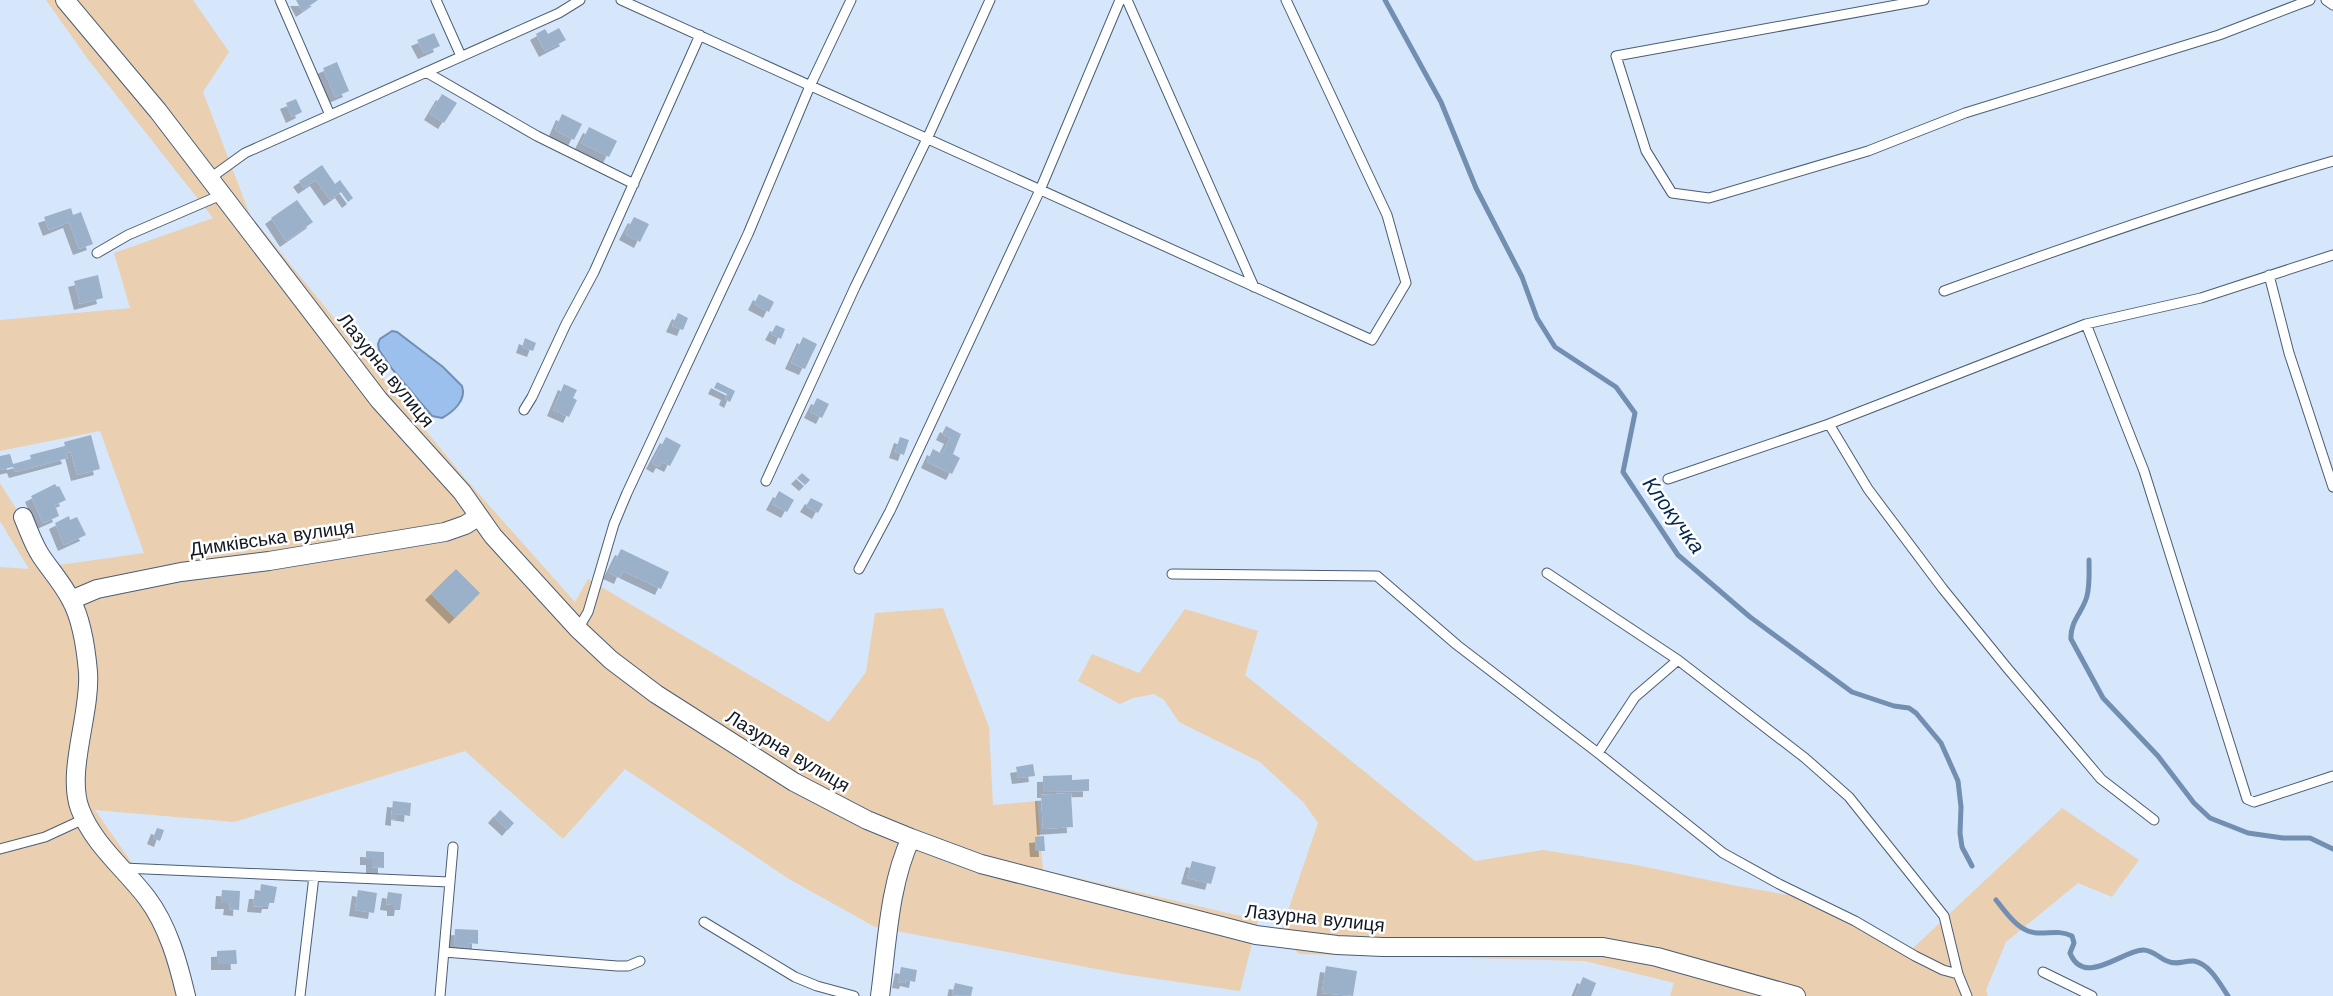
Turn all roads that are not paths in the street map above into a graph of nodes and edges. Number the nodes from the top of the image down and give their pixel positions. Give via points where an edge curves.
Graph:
1 (65, 0) edge
2 (280, 0) edge
3 (436, 0) edge
4 (579, 0) edge
5 (621, 0) edge
6 (850, 0) edge
7 (990, 0) edge
8 (1119, 0) edge
9 (1128, 0) edge
10 (1286, 0) edge
11 (1924, 0) edge
12 (2310, 0) edge
13 (2326, 0) edge
14 (2333, 5) edge
15 (700, 35) junction
16 (461, 56) junction
17 (426, 72) junction
18 (810, 86) junction
19 (330, 115) junction
20 (927, 139) junction
21 (2333, 161) edge
22 (209, 178) junction
23 (634, 184) junction
24 (1040, 190) junction
25 (221, 195) junction
26 (97, 253) dead end
27 (2333, 254) edge
28 (2269, 275) junction
29 (1254, 287) junction
30 (1944, 291) dead end
31 (2086, 324) junction
32 (524, 410) dead end
33 (1829, 424) junction
34 (1668, 479) dead end
35 (766, 481) dead end
36 (2333, 488) edge
37 (23, 517) dead end
38 (478, 517) junction
39 (859, 569) dead end
40 (1546, 573) dead end
41 (1172, 574) dead end
42 (71, 600) junction
43 (578, 629) junction
44 (1678, 660) junction
45 (1598, 753) junction
46 (2333, 776) edge
47 (84, 819) junction
48 (2154, 820) dead end
49 (911, 838) junction
50 (453, 847) dead end
51 (0, 849) edge
52 (121, 868) junction
53 (314, 876) junction
54 (449, 882) junction
55 (704, 922) dead end
56 (444, 952) junction
57 (640, 961) dead end
58 (2043, 972) dead end
59 (1958, 974) junction
60 (186, 996) edge
61 (300, 996) edge
62 (440, 996) edge
63 (854, 996) edge
64 (880, 996) edge
65 (1796, 996) edge
66 (1967, 996) edge
67 (2091, 996) edge

1 - 22 street, Лазурна вулиця
2 - 19 lane
3 - 16 lane
4 - 16 lane
5 - 15 lane
6 - 18 lane
7 - 20 lane
8 - 24 lane
9 - 29 lane
10 - 29 lane via 1387,215 1406,283 1372,340
11 - 12 lane via 1616,56 1646,152 1672,193 1709,198 1868,152 1965,113 2219,35
13 - 14 lane
15 - 18 lane
15 - 23 lane
16 - 17 lane
17 - 19 lane
17 - 23 lane via 537,136
18 - 20 lane
18 - 43 lane via 748,234 618,514 588,612
19 - 22 lane via 245,153
20 - 24 lane
20 - 35 lane
21 - 30 lane via 2052,251
22 - 25 street, Лазурна вулиця
23 - 32 lane
24 - 29 lane
24 - 39 lane
25 - 26 lane
25 - 38 street, Лазурна вулиця via 379,400 462,492
27 - 28 lane
28 - 31 lane via 2201,298
28 - 36 lane
31 - 33 lane
31 - 46 lane via 2157,508 2247,799 2254,802
33 - 34 lane
33 - 48 lane via 1868,489 1943,589 2101,779
37 - 42 street via 38,551
38 - 42 street, Димківська вулиця via 422,537 181,572 97,589
38 - 43 street, Лазурна вулиця
40 - 44 lane
41 - 45 lane via 1377,576 1457,645
42 - 47 street via 88,672 77,774
43 - 49 street, Лазурна вулиця via 656,694 768,766 834,804
44 - 45 lane via 1635,697
44 - 59 lane via 1849,797 1944,916
45 - 59 lane via 1723,853 1924,961
47 - 51 lane via 45,837
47 - 52 street
49 - 64 street via 895,881
49 - 65 street, Лазурна вулиця via 981,864 1256,935 1383,947 1603,947 1657,957
50 - 54 lane
52 - 53 lane
52 - 60 street via 158,916
53 - 54 lane
53 - 61 lane
54 - 56 lane
55 - 63 lane via 795,977
56 - 57 lane via 617,966
56 - 62 lane
58 - 67 lane
59 - 66 lane

